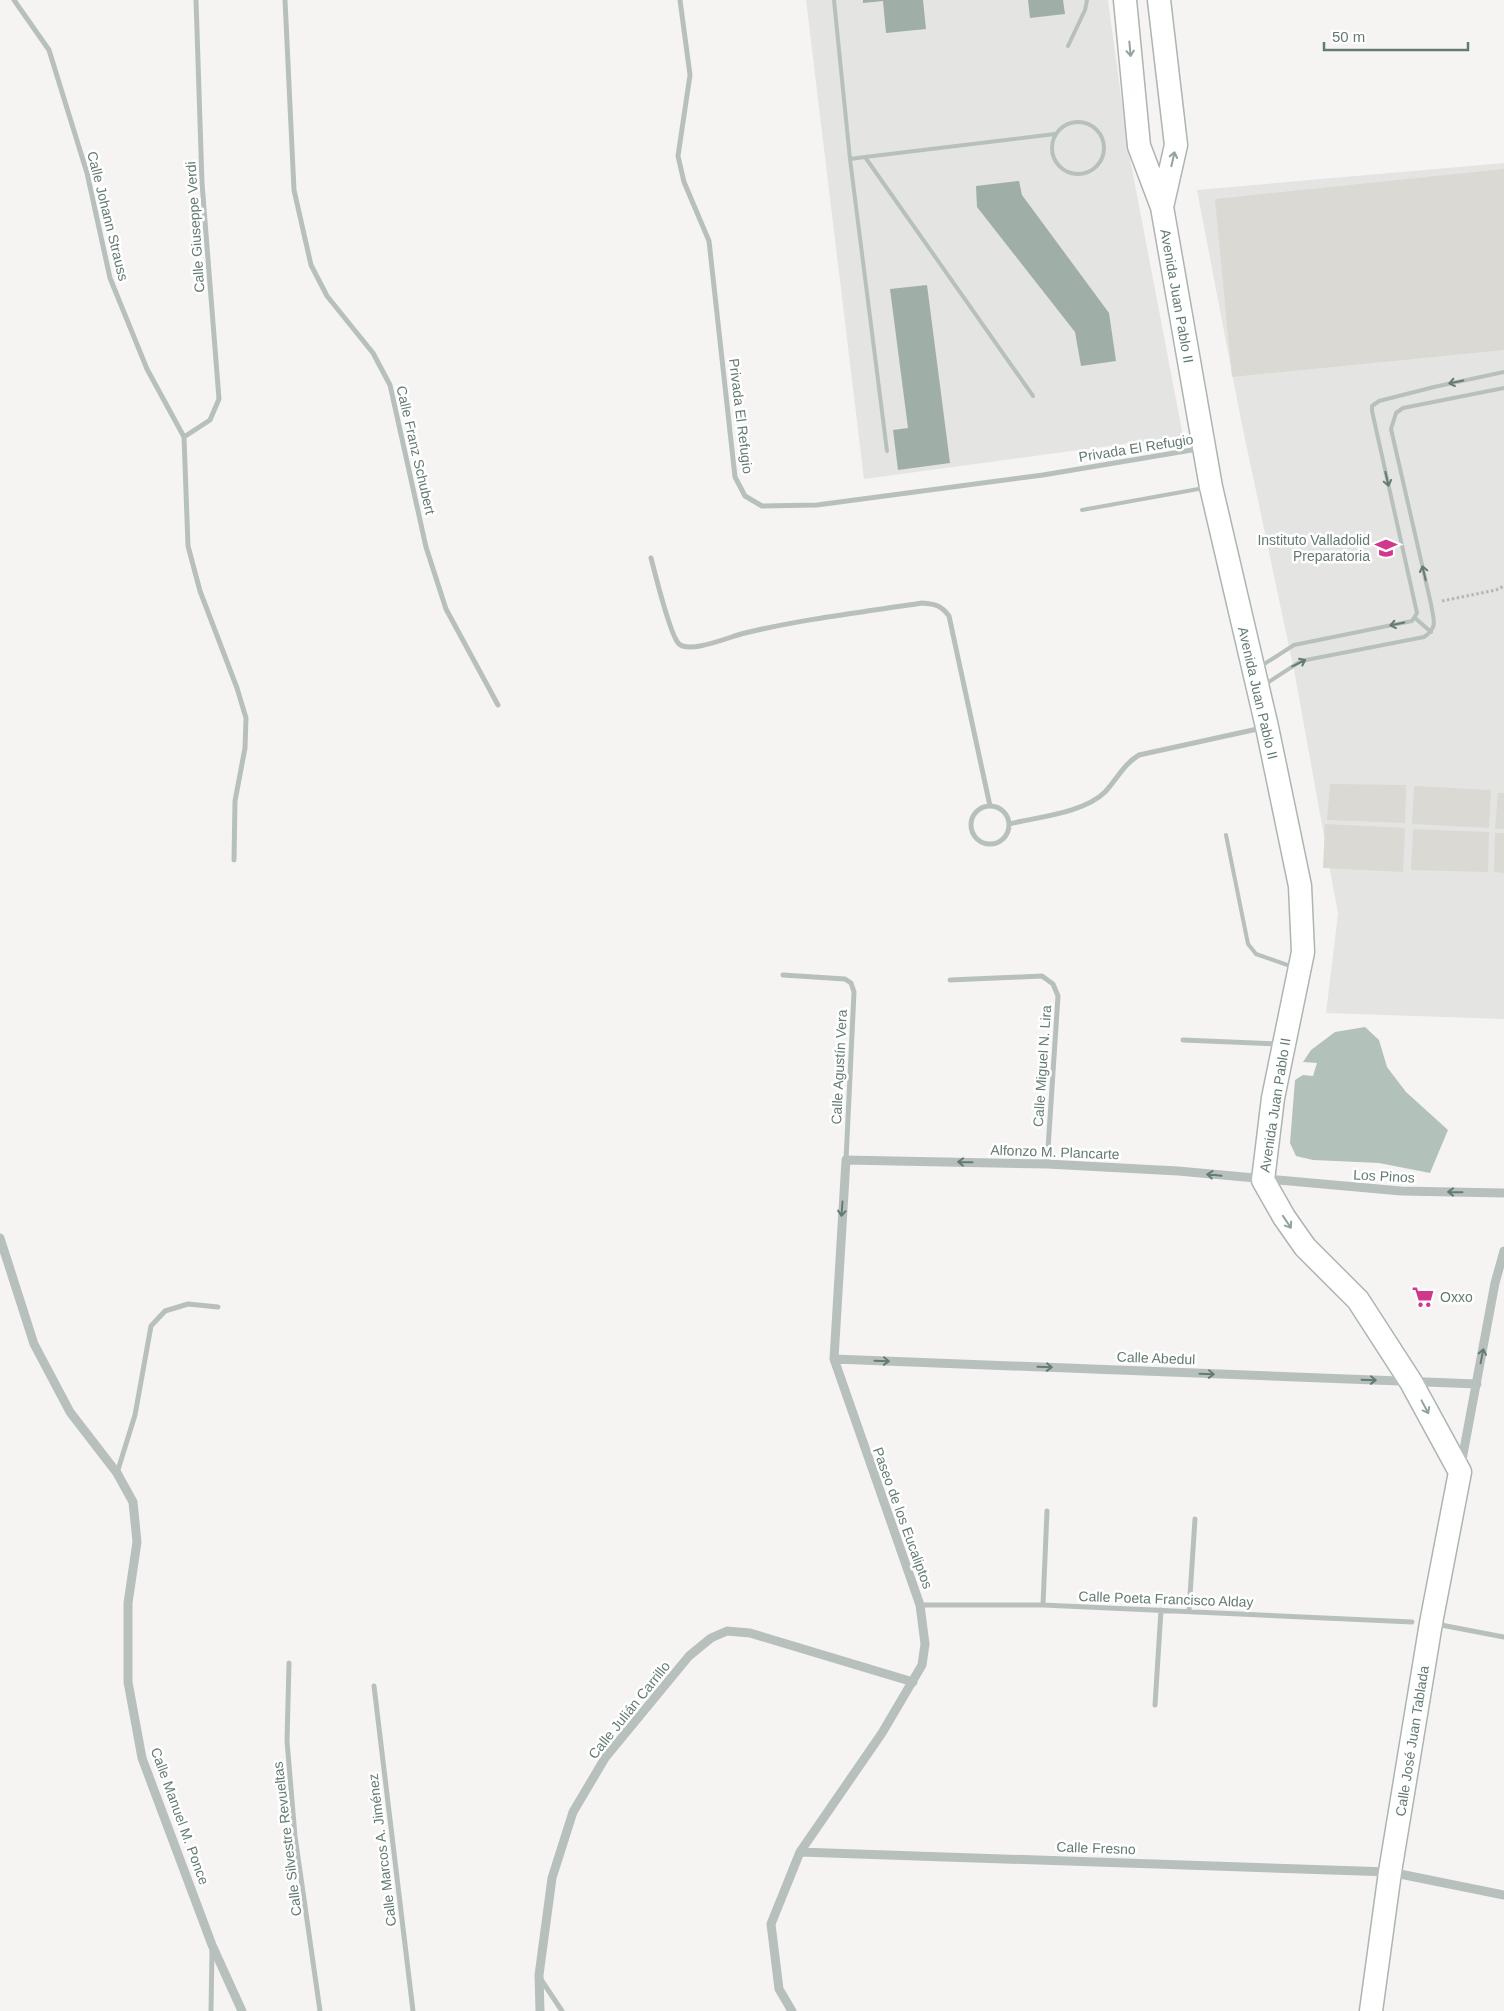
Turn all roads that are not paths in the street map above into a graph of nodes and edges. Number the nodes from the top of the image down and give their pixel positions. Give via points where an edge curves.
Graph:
1 (14, 0) edge
2 (196, 0) edge
3 (285, 0) edge
4 (680, 0) edge
5 (834, 0) edge
6 (1087, 0) edge
7 (1125, 0) edge
8 (1159, 0) edge
9 (1068, 46) dead end
10 (1055, 134) junction
11 (865, 157) junction
12 (850, 159) junction
13 (1162, 207) junction
14 (1504, 372) edge
15 (1504, 388) edge
16 (1033, 396) dead end
17 (184, 437) junction
18 (1203, 448) junction
19 (887, 451) dead end
20 (1210, 486) junction
21 (1082, 510) dead end
22 (651, 558) dead end
23 (1415, 618) junction
24 (1431, 632) junction
25 (1256, 680) junction
26 (498, 705) dead end
27 (1267, 728) junction
28 (990, 806) junction
29 (1009, 824) junction
30 (1226, 835) dead end
31 (234, 860) dead end
32 (1300, 969) junction
33 (782, 975) dead end
34 (950, 980) dead end
35 (1183, 1040) dead end
36 (1285, 1044) junction
37 (846, 1160) junction
38 (1047, 1164) junction
39 (1263, 1180) junction
40 (1504, 1193) edge
41 (0, 1238) edge
42 (1504, 1251) edge
43 (218, 1307) dead end
44 (834, 1359) junction
45 (1411, 1382) junction
46 (1476, 1384) junction
47 (117, 1472) junction
48 (1460, 1472) junction
49 (1047, 1511) dead end
50 (1195, 1519) dead end
51 (920, 1605) junction
52 (1043, 1605) junction
53 (1161, 1610) junction
54 (1189, 1611) junction
55 (1421, 1622) junction
56 (1504, 1637) edge
57 (289, 1663) dead end
58 (913, 1682) junction
59 (374, 1686) dead end
60 (1155, 1705) dead end
61 (800, 1852) junction
62 (1390, 1872) junction
63 (1504, 1894) edge
64 (212, 1945) junction
65 (539, 1975) junction
66 (211, 2011) edge
67 (242, 2011) edge
68 (320, 2011) edge
69 (413, 2011) edge
70 (540, 2011) edge
71 (562, 2011) edge
72 (792, 2011) edge
73 (1371, 2011) edge

1 - 17 street, Calle Johann Strauss via 49,50 87,173 110,278 147,369
2 - 17 street, Calle Giuseppe Verdi via 202,183 219,399 210,420
3 - 26 street, Calle Franz Schubert via 294,190 311,265 327,296 373,353 390,385 426,547 446,610
4 - 18 street, Privada El Refugio via 690,75 678,156 684,182 709,241 735,477 745,496 762,506 817,505 1043,475
5 - 12 lane
6 - 9 lane
7 -> 13 main road, Avenida Juan Pablo II via 1139,146
13 -> 8 main road, Avenida Juan Pablo II via 1176,145
10 - 10 lane via 1052,142 1054,159 1066,172 1083,174 1098,165 1104,149 1100,133 1093,126 1077,121 1061,127
10 - 11 lane
11 - 12 lane
11 - 16 lane
12 - 19 lane
13 - 18 main road, Avenida Juan Pablo II
14 -> 23 lane via 1379,401 1372,406 1417,613
24 -> 15 lane via 1434,625 1430,604 1391,429 1396,413 1403,408
17 - 31 street via 188,546 200,591 246,718 245,748 235,801
18 - 20 main road, Avenida Juan Pablo II
20 - 21 lane
20 - 25 main road, Avenida Juan Pablo II
22 - 28 street via 671,628 678,644 686,648 822,618 922,604 944,608 949,616
23 - 24 lane
23 -> 25 lane via 1294,645
25 -> 24 lane via 1301,661 1424,637
25 - 27 main road, Avenida Juan Pablo II
27 - 29 street via 1139,755 1128,762 1104,793 1084,806
27 - 32 main road, Avenida Juan Pablo II via 1300,886 1303,952
28 - 29 street via 1006,814
28 - 29 street via 974,816 972,828 977,838 987,844 1000,842 1008,832
30 - 32 lane via 1248,944 1256,954
32 - 36 main road, Avenida Juan Pablo II
33 - 37 street, Calle Agustín Vera via 845,979 854,992
34 - 38 street, Calle Miguel N. Lira via 1042,976 1053,984 1058,996
35 - 36 street
36 - 39 main road, Avenida Juan Pablo II via 1272,1106
38 -> 37 street, Alfonzo M. Plancarte
37 -> 44 street, Paseo de los Eucaliptos
39 -> 38 street, Alfonzo M. Plancarte via 1178,1171
40 -> 39 street, Los Pinos via 1401,1191
39 -> 45 main road via 1305,1247 1358,1300
41 - 47 street via 34,1344 70,1412
46 -> 42 street, Calle José Juan Tablada
43 - 47 street via 188,1304 164,1310 150,1326 135,1415
44 -> 45 street, Calle Abedul
44 - 51 street, Paseo de los Eucaliptos
45 - 46 street, Calle Abedul
45 -> 48 main road
46 - 48 street, Calle José Juan Tablada
47 - 64 street, Calle Manuel M. Ponce via 133,1502 137,1542 128,1603 128,1682 142,1758
48 - 55 main road, Calle José Juan Tablada
49 - 52 street
50 - 54 street
51 - 52 street, Calle Poeta Francisco Alday
51 - 58 street, Paseo de los Eucaliptos via 926,1644 922,1665
52 - 53 street, Calle Poeta Francisco Alday
53 - 54 street, Calle Poeta Francisco Alday
53 - 60 street
54 - 55 street, Calle Poeta Francisco Alday
55 - 56 street, Calle Poeta Francisco Alday
55 - 62 main road, Calle José Juan Tablada
57 - 68 street, Calle Silvestre Revueltas via 287,1741 295,1836
58 - 61 street, Paseo de los Eucaliptos
58 - 65 street, Calle Julián Carrillo via 750,1633 727,1631 711,1638 689,1656 605,1758 573,1812 552,1878
59 - 69 street, Calle Marcos A. Jiménez
61 - 62 street, Calle Fresno
61 - 72 street, Paseo de los Eucaliptos via 771,1924 779,1989
62 - 63 street, Calle Fresno
62 - 73 main road, Calle José Juan Tablada
64 - 66 street
64 - 67 street, Calle Manuel M. Ponce
65 - 70 street, Calle Julián Carrillo
65 - 71 street

